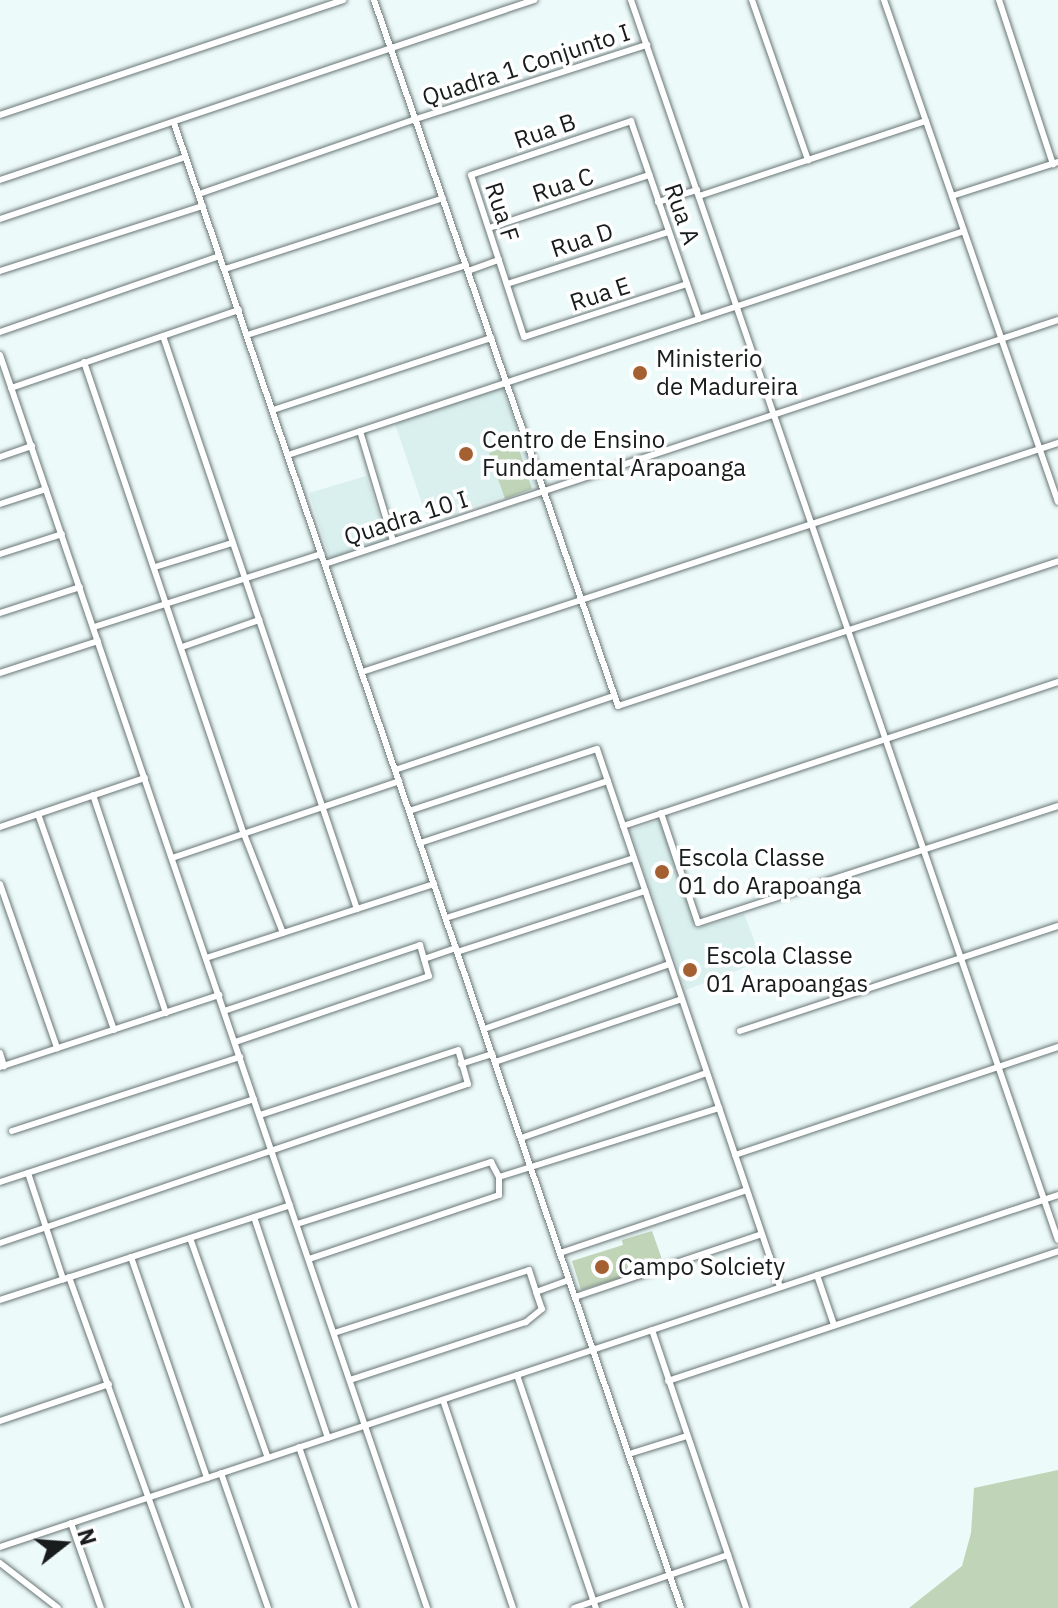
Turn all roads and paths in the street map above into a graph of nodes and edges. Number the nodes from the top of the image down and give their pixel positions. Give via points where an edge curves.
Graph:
1 (343, 0) edge
2 (374, 0) edge
3 (534, 0) edge
4 (631, 0) edge
5 (752, 0) edge
6 (884, 0) edge
7 (999, 0) edge
8 (647, 45) junction
9 (392, 51) junction
10 (0, 115) edge
11 (416, 119) junction
12 (631, 121) joint
13 (926, 121) junction
14 (174, 123) junction
15 (185, 157) junction
16 (808, 160) junction
17 (1056, 163) edge
18 (471, 175) joint
19 (649, 175) junction
20 (0, 180) edge
21 (698, 193) junction
22 (199, 194) junction
23 (952, 196) junction
24 (443, 198) junction
25 (658, 202) junction
26 (203, 206) junction
27 (0, 219) edge
28 (489, 228) junction
29 (964, 231) junction
30 (668, 232) junction
31 (219, 256) junction
32 (499, 260) junction
33 (467, 268) junction
34 (225, 269) junction
35 (0, 271) edge
36 (507, 284) junction
37 (687, 284) junction
38 (737, 306) junction
39 (239, 310) junction
40 (699, 319) junction
41 (1058, 320) edge
42 (0, 332) edge
43 (247, 335) junction
44 (163, 336) junction
45 (524, 337) joint
46 (491, 338) junction
47 (1001, 339) junction
48 (0, 355) edge
49 (84, 362) junction
50 (506, 383) junction
51 (11, 388) junction
52 (273, 410) junction
53 (774, 414) junction
54 (360, 431) junction
55 (1058, 443) edge
56 (32, 446) junction
57 (1040, 449) junction
58 (288, 455) junction
59 (0, 457) edge
60 (46, 489) junction
61 (544, 491) junction
62 (1058, 502) edge
63 (0, 504) edge
64 (812, 524) junction
65 (62, 534) junction
66 (393, 541) junction
67 (232, 543) junction
68 (0, 554) edge
69 (322, 554) junction
70 (1058, 561) edge
71 (325, 564) junction
72 (155, 567) junction
73 (245, 579) junction
74 (80, 587) junction
75 (581, 600) junction
76 (167, 604) junction
77 (0, 613) edge
78 (259, 620) junction
79 (94, 627) junction
80 (848, 630) junction
81 (98, 641) junction
82 (182, 647) junction
83 (362, 672) junction
84 (0, 673) edge
85 (1058, 682) edge
86 (614, 696) junction
87 (886, 739) junction
88 (395, 770) junction
89 (145, 778) junction
90 (399, 781) junction
91 (608, 781) junction
92 (93, 795) junction
93 (1058, 806) edge
94 (322, 807) junction
95 (409, 811) junction
96 (661, 813) junction
97 (38, 814) junction
98 (623, 826) junction
99 (0, 827) edge
100 (244, 834) junction
101 (420, 843) junction
102 (924, 850) junction
103 (172, 858) junction
104 (634, 858) junction
105 (0, 884) edge
106 (434, 884) junction
107 (645, 891) junction
108 (357, 909) junction
109 (446, 918) junction
110 (1058, 926) edge
111 (283, 933) junction
112 (457, 950) junction
113 (206, 958) junction
114 (961, 958) junction
115 (424, 959) junction
116 (670, 964) junction
117 (219, 995) junction
118 (682, 999) junction
119 (224, 1011) junction
120 (166, 1013) junction
121 (484, 1029) junction
122 (114, 1030) junction
123 (740, 1031) dead end
124 (235, 1042) junction
125 (1058, 1047) edge
126 (57, 1048) junction
127 (0, 1053) edge
128 (240, 1057) junction
129 (494, 1058) junction
130 (461, 1064) junction
131 (2, 1066) edge
132 (998, 1067) junction
133 (707, 1073) junction
134 (254, 1099) junction
135 (719, 1108) junction
136 (260, 1115) junction
137 (12, 1131) dead end
138 (521, 1138) junction
139 (271, 1149) junction
140 (735, 1155) junction
141 (531, 1169) junction
142 (28, 1173) junction
143 (499, 1177) junction
144 (0, 1182) edge
145 (747, 1190) junction
146 (1058, 1195) edge
147 (1044, 1199) junction
148 (290, 1205) junction
149 (254, 1217) junction
150 (297, 1224) junction
151 (45, 1227) junction
152 (762, 1234) junction
153 (190, 1238) junction
154 (1058, 1240) edge
155 (0, 1243) edge
156 (1058, 1251) edge
157 (560, 1253) junction
158 (131, 1257) junction
159 (309, 1259) junction
160 (817, 1275) junction
161 (66, 1278) junction
162 (569, 1280) junction
163 (780, 1287) junction
164 (536, 1292) junction
165 (575, 1297) junction
166 (0, 1300) edge
167 (834, 1325) junction
168 (652, 1330) junction
169 (334, 1333) junction
170 (593, 1349) junction
171 (517, 1375) junction
172 (350, 1380) junction
173 (668, 1381) junction
174 (109, 1384) junction
175 (443, 1400) junction
176 (0, 1421) edge
177 (365, 1425) junction
178 (687, 1436) junction
179 (328, 1438) junction
180 (299, 1447) junction
181 (629, 1454) junction
182 (268, 1458) junction
183 (221, 1473) junction
184 (207, 1478) junction
185 (149, 1496) junction
186 (71, 1523) junction
187 (0, 1547) edge
188 (728, 1555) junction
189 (0, 1563) edge
190 (670, 1575) junction
191 (595, 1604) edge
192 (58, 1608) edge
193 (101, 1608) edge
194 (188, 1608) edge
195 (268, 1608) edge
196 (355, 1608) edge
197 (427, 1608) edge
198 (513, 1608) edge
199 (574, 1608) edge
200 (681, 1608) edge
201 (746, 1608) edge

1 - 10 street
2 - 9 street
3 - 9 street
4 - 8 street
5 - 16 street
6 - 13 street
7 - 17 street
8 - 11 street, Quadra 1 Conjunto I
8 - 21 street
9 - 11 street
9 - 14 street
11 - 22 street, Quadra 1 Conjunto I
11 - 24 street
12 - 18 street, Rua B
12 - 19 street, Rua A
13 - 16 street
13 - 23 street
14 - 15 street
14 - 20 street
15 - 22 street
15 - 27 street
16 - 21 street
17 - 23 street
18 - 28 street, Rua F
19 - 25 street, Rua A
19 - 28 street, Rua C
21 - 25 street
21 - 38 street
22 - 26 street
23 - 29 street
24 - 33 street
24 - 34 street
25 - 30 street, Rua A
26 - 31 street
26 - 35 street
28 - 32 street, Rua F
29 - 38 street
29 - 47 street
30 - 36 street, Rua D
30 - 37 street, Rua A
31 - 34 street
31 - 42 street
32 - 33 street, Rua F
32 - 36 street, Rua F
33 - 43 street, Rua F
33 - 46 street
34 - 39 street
36 - 45 street, Rua F
37 - 40 street, Rua A
37 - 45 street, Rua E
38 - 40 street
38 - 53 street
39 - 43 street
39 - 44 street
40 - 50 street
41 - 47 street, Quadra 10 I
43 - 52 street
44 - 49 street
44 - 67 street
46 - 50 street
46 - 52 street
47 - 53 street, Quadra 10 I
47 - 57 street
48 - 51 street
49 - 51 street
49 - 72 street
50 - 54 street
50 - 61 street
51 - 56 street
52 - 58 street
53 - 61 street, Quadra 10 I
53 - 64 street
54 - 58 street
54 - 66 street
55 - 57 street
56 - 59 street
56 - 60 street
57 - 62 street
57 - 64 street
58 - 69 street
60 - 63 street
60 - 65 street
61 - 66 street, Quadra 10 I
61 - 75 street
64 - 75 street
64 - 80 street
65 - 68 street
65 - 74 street
66 - 71 street, Quadra 10 I
67 - 72 street
67 - 73 street
69 - 71 street
69 - 73 street
70 - 80 street
71 - 83 street
72 - 76 street
73 - 76 street
73 - 78 street
74 - 77 street
74 - 79 street
75 - 83 street
75 - 86 street
76 - 79 street
76 - 82 street
78 - 82 street
78 - 94 street
79 - 81 street
80 - 86 street via 618,706
80 - 87 street
81 - 84 street
81 - 89 street
82 - 100 street
83 - 88 street
85 - 87 street
86 - 88 street
87 - 96 street
87 - 102 street
88 - 90 street
89 - 92 street
89 - 103 street
90 - 94 street
90 - 95 street
91 - 95 street via 597,749
91 - 98 street
91 - 101 street
92 - 97 street
92 - 120 street
93 - 102 street
94 - 100 street
94 - 108 street
95 - 101 street
96 - 98 street
96 - 102 street via 698,923
97 - 99 street
97 - 122 street
98 - 104 street
100 - 103 street
100 - 111 street
101 - 106 street
102 - 114 street
103 - 113 street
104 - 107 street
104 - 109 street
105 - 126 street
106 - 108 street
106 - 109 street
107 - 112 street
107 - 116 street
108 - 111 street
109 - 112 street
110 - 114 street
111 - 113 street
112 - 115 street
112 - 121 street
113 - 117 street
114 - 123 street
114 - 132 street
115 - 119 street via 420,945
115 - 124 street via 429,976
116 - 118 street
116 - 121 street
117 - 119 street
117 - 120 street
118 - 129 street
118 - 133 street
119 - 124 street
120 - 122 street
121 - 129 street
122 - 126 street
124 - 128 street
125 - 132 street
126 - 131 street
127 - 131 street
128 - 134 street
128 - 137 street
129 - 130 street
129 - 138 street
130 - 136 street via 458,1050
130 - 139 street via 468,1084
132 - 140 street
132 - 147 street
133 - 135 street
133 - 138 street
134 - 136 street
134 - 142 street
135 - 140 street
135 - 141 street
136 - 139 street
138 - 141 street
139 - 148 street
139 - 151 street
140 - 145 street
141 - 143 street
141 - 157 street
142 - 144 street
142 - 151 street
143 - 150 street via 491,1162
143 - 159 street via 499,1195
145 - 152 street
145 - 157 street
146 - 147 street
147 - 154 street
147 - 160 street
148 - 149 street
148 - 150 street
149 - 153 street
149 - 179 street
150 - 159 street
151 - 155 street
151 - 161 street
152 - 163 street
152 - 165 street
153 - 158 street
153 - 182 street
156 - 167 street
157 - 162 street
158 - 161 street
158 - 184 street
159 - 169 street
160 - 163 street
160 - 167 street
161 - 166 street
161 - 174 street
162 - 164 street
162 - 165 street
163 - 168 street
164 - 169 street via 529,1270
164 - 172 street via 542,1309 526,1322
165 - 170 street
167 - 173 street
168 - 170 street
168 - 173 street
169 - 172 street
170 - 171 street
170 - 181 street
171 - 175 street
171 - 191 street
172 - 177 street
173 - 178 street
174 - 176 street
174 - 185 street
175 - 177 street
175 - 198 street
177 - 179 street
177 - 197 street
178 - 181 street
178 - 188 street
179 - 180 street
180 - 182 street
180 - 196 street
181 - 190 street
182 - 183 street
183 - 184 street
183 - 195 street
184 - 185 street
185 - 186 street
185 - 194 street
186 - 187 street
186 - 193 street
188 - 190 street
188 - 201 street
189 - 192 street
190 - 191 street
190 - 200 street
191 - 199 street

